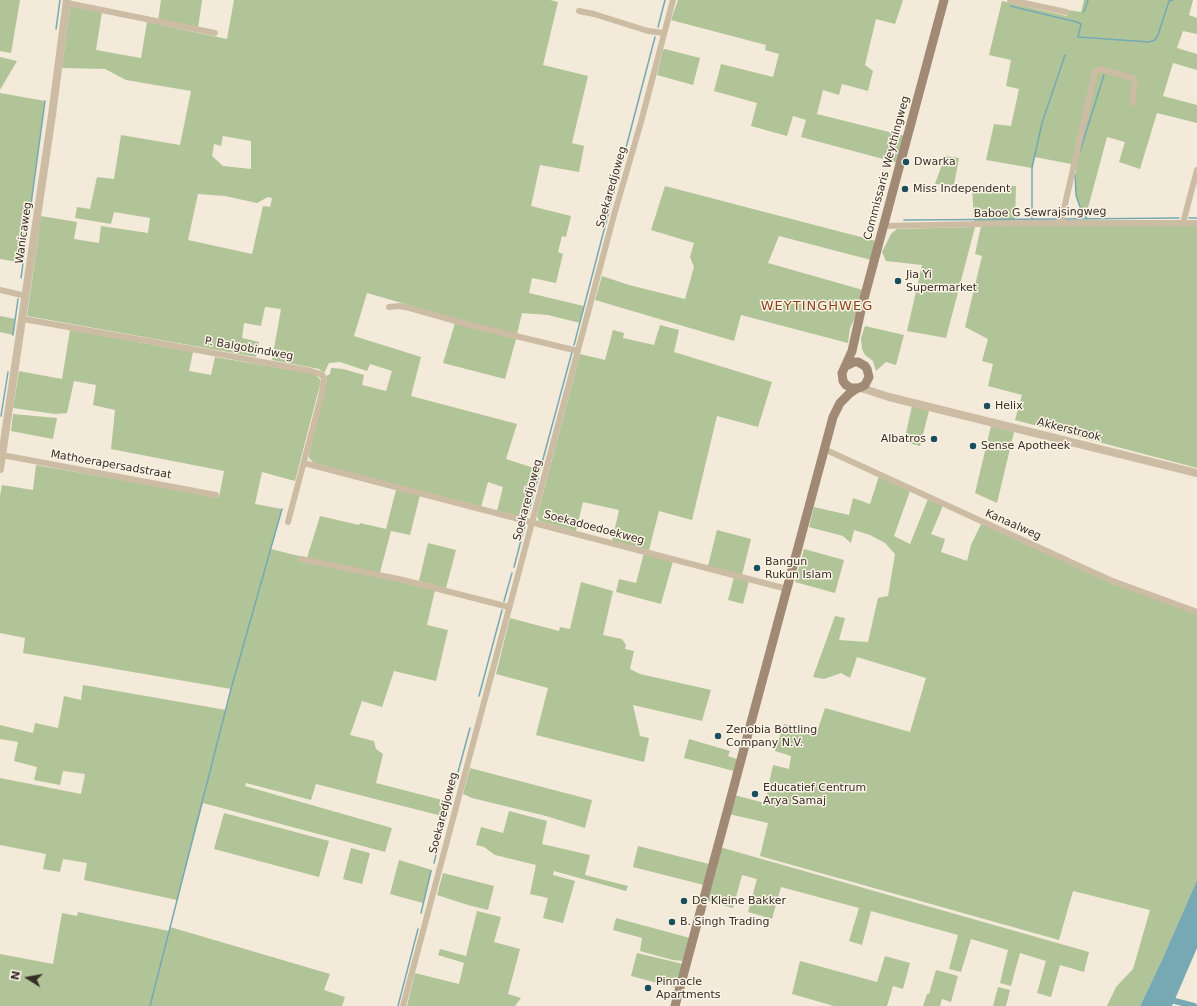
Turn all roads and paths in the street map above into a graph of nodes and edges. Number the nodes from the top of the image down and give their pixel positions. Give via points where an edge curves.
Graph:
1 (673, 0) edge
2 (944, 0) edge
3 (1010, 0) edge
4 (67, 1) edge
5 (579, 11) dead end
6 (1066, 12) dead end
7 (664, 33) junction
8 (215, 34) dead end
9 (1132, 103) dead end
10 (1197, 170) edge
11 (1061, 222) junction
12 (1183, 223) junction
13 (1197, 223) edge
14 (884, 226) junction
15 (0, 290) edge
16 (26, 296) junction
17 (389, 307) dead end
18 (23, 319) junction
19 (853, 342) junction
20 (578, 351) junction
21 (862, 364) junction
22 (846, 366) junction
23 (869, 375) junction
24 (843, 380) junction
25 (858, 388) junction
26 (889, 397) junction
27 (840, 403) junction
28 (824, 449) junction
29 (2, 455) junction
30 (304, 463) junction
31 (0, 469) edge
32 (1197, 473) edge
33 (216, 495) dead end
34 (288, 522) dead end
35 (532, 522) junction
36 (301, 559) dead end
37 (787, 589) junction
38 (509, 607) junction
39 (1197, 612) edge
40 (403, 1006) edge
41 (675, 1006) edge

1 - 7 street, Soekaredjoweg
2 - 14 main road, Commissaris Weythingweg
3 - 6 street
4 - 8 street
4 - 16 street, Wanicaweg
5 - 7 street via 648,31
7 - 20 street, Soekaredjoweg
9 - 11 street via 1134,78 1100,69 1095,72
10 - 12 street
11 - 12 street, Baboe G Sewrajsingweg
11 - 14 street, Baboe G Sewrajsingweg
12 - 13 street, Baboe G Sewrajsingweg
14 - 19 main road, Commissaris Weythingweg
15 - 16 street
16 - 18 street, Wanicaweg
17 - 20 street via 410,308
18 - 29 street, Wanicaweg
18 - 30 street, P. Balgobindweg via 159,342 320,374 324,380
19 - 21 main road via 855,354
19 - 22 main road, Commissaris Weythingweg
20 - 35 street, Soekaredjoweg
21 - 22 main road via 854,362
21 - 23 main road
22 - 24 main road via 842,373
23 - 25 main road via 868,381
23 - 26 street via 875,387
24 - 25 main road via 851,388
24 - 27 main road
25 - 26 street, Akkerstrook
25 - 27 main road via 850,392
26 - 32 street, Akkerstrook
27 - 28 main road via 835,410
28 - 37 main road
28 - 39 street, Kanaalweg via 1110,580
29 - 31 street, Wanicaweg
29 - 33 street, Mathoerapersadstraat
30 - 34 street, P. Balgobindweg
30 - 35 street, Soekadoedoekweg
35 - 37 street, Soekadoedoekweg
35 - 38 street, Soekaredjoweg
36 - 38 street via 403,580
37 - 41 main road
38 - 40 street, Soekaredjoweg

